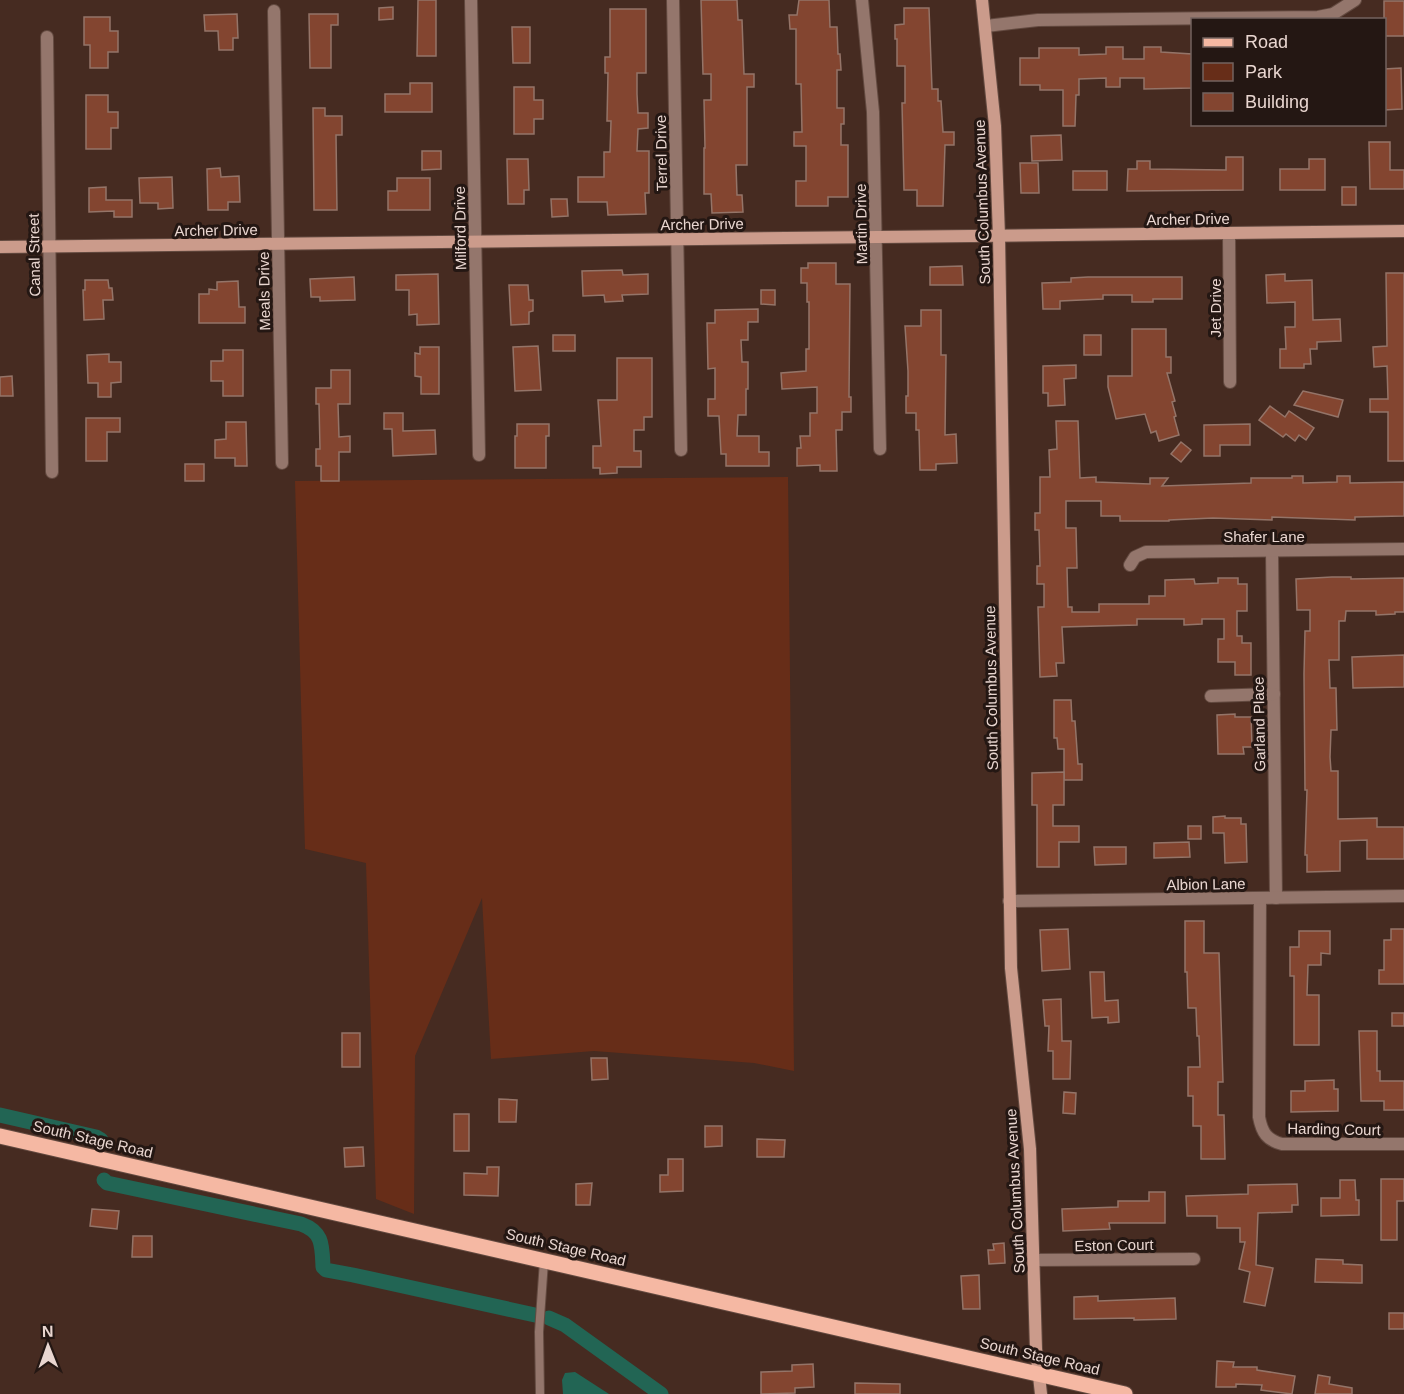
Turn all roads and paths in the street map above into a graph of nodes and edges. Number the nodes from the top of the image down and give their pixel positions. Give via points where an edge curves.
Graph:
1 (471, 0) edge
2 (673, 0) edge
3 (862, 0) edge
4 (982, 0) edge
5 (1355, 0) edge
6 (274, 11) dead end
7 (1191, 18) edge
8 (1225, 18) edge
9 (986, 26) junction
10 (47, 37) dead end
11 (1404, 231) edge
12 (1229, 234) junction
13 (999, 236) junction
14 (877, 237) junction
15 (678, 240) junction
16 (476, 241) junction
17 (279, 245) junction
18 (0, 247) edge
19 (49, 247) junction
20 (1230, 382) dead end
21 (880, 449) dead end
22 (681, 450) dead end
23 (479, 455) dead end
24 (282, 463) dead end
25 (52, 472) dead end
26 (1404, 549) edge
27 (1272, 551) junction
28 (1130, 565) dead end
29 (1274, 694) junction
30 (1211, 696) dead end
31 (1404, 896) edge
32 (1260, 898) junction
33 (1276, 898) junction
34 (1009, 901) junction
35 (0, 1136) edge
36 (1404, 1144) edge
37 (1194, 1259) dead end
38 (1034, 1260) junction
39 (544, 1261) junction
40 (1039, 1375) junction
41 (540, 1394) edge
42 (1041, 1394) edge
43 (1125, 1394) edge

1 - 16 street, Milford Drive
2 - 15 street, Terrel Drive
3 - 14 street, Martin Drive via 873,112
4 - 9 street, South Columbus Avenue
5 - 8 street via 1333,14 1318,17
6 - 17 street, Meals Drive
7 - 9 street via 1038,20
9 - 13 street, South Columbus Avenue
10 - 19 street, Canal Street
11 - 12 street, Archer Drive
12 - 13 street, Archer Drive
12 - 20 street, Jet Drive
13 - 14 street, Archer Drive
13 - 34 street, South Columbus Avenue
14 - 15 street, Archer Drive
14 - 21 street, Martin Drive
15 - 16 street, Archer Drive
15 - 22 street, Terrel Drive
16 - 17 street, Archer Drive
16 - 23 street, Milford Drive
17 - 19 street, Archer Drive
17 - 24 street, Meals Drive
18 - 19 street, Archer Drive
19 - 25 street, Canal Street
26 - 27 street, Shafer Lane
27 - 28 street, Shafer Lane via 1146,552 1135,557
27 - 29 street, Garland Place
29 - 30 street
29 - 33 street, Garland Place
31 - 33 street, Albion Lane
32 - 33 street, Albion Lane
32 - 34 street, Albion Lane
32 - 36 street, Harding Court via 1261,1128 1272,1141 1282,1144
34 - 38 street, South Columbus Avenue via 1013,995 1030,1149
35 - 39 main road, South Stage Road
37 - 38 street, Eston Court
38 - 40 street, South Columbus Avenue
39 - 40 main road, South Stage Road
39 - 41 lane
40 - 42 street, South Columbus Avenue
40 - 43 main road, South Stage Road

